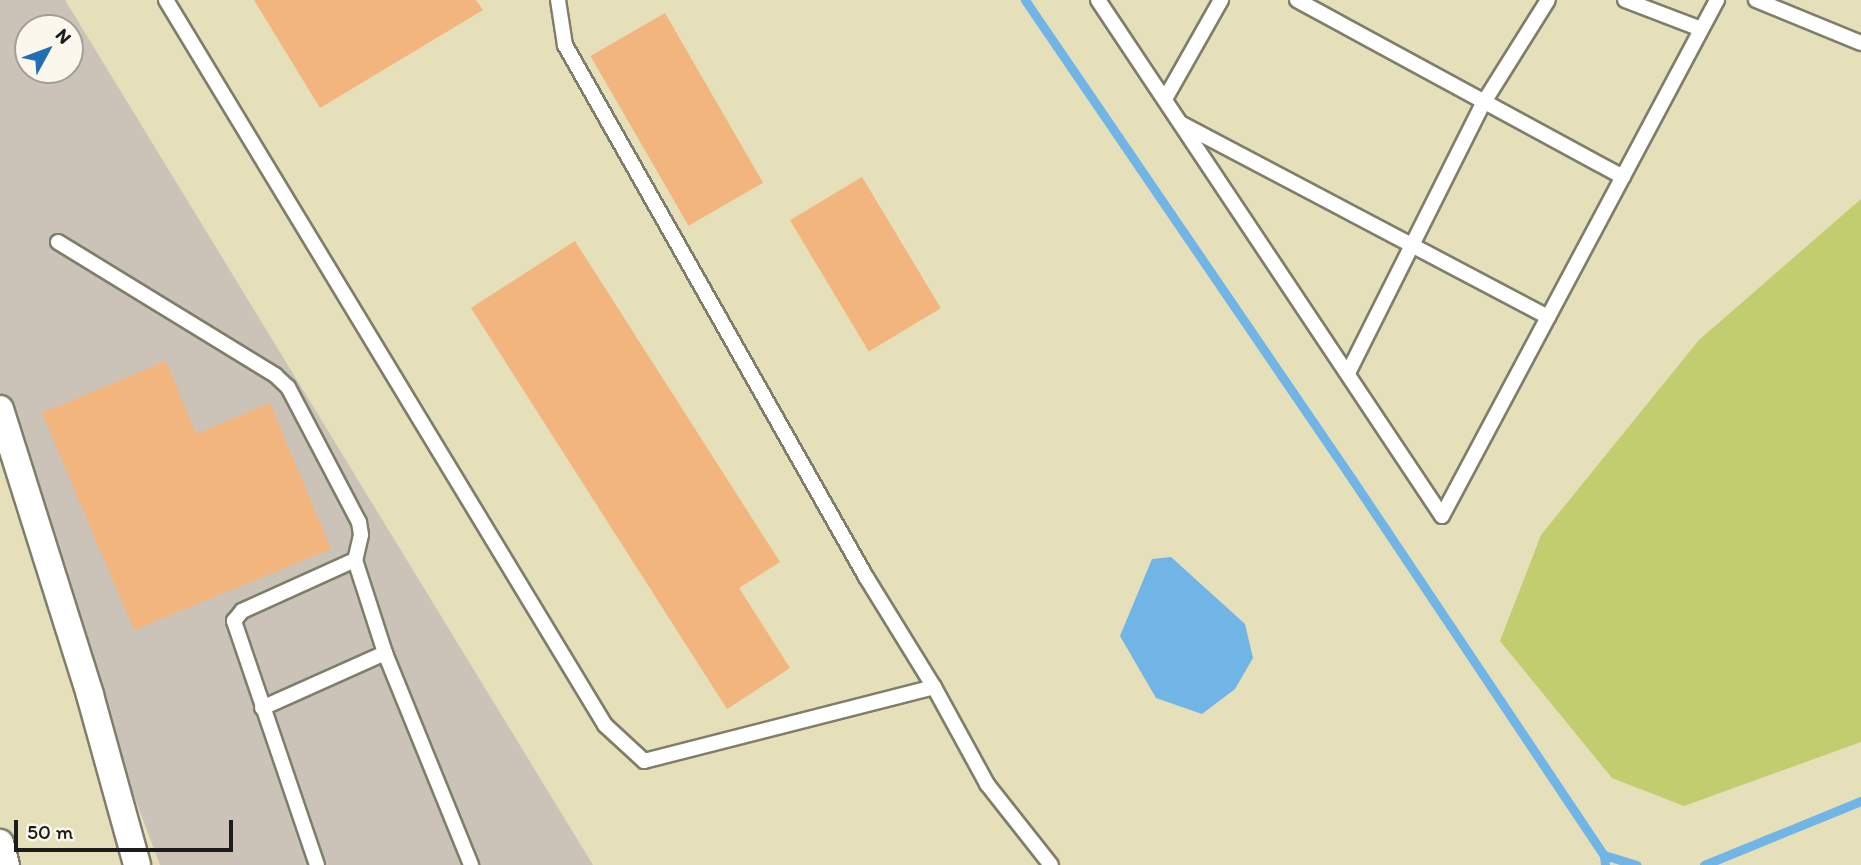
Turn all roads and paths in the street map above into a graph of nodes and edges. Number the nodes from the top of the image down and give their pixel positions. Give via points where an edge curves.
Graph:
1 (166, 0) edge
2 (558, 0) edge
3 (1098, 0) edge
4 (1221, 0) edge
5 (1297, 0) edge
6 (1548, 0) edge
7 (1625, 0) edge
8 (1717, 0) edge
9 (1756, 0) edge
10 (1701, 29) junction
11 (1861, 43) edge
12 (1165, 99) junction
13 (1484, 102) junction
14 (1181, 123) junction
15 (1623, 177) junction
16 (58, 242) dead end
17 (1412, 244) junction
18 (1548, 317) junction
19 (1348, 373) junction
20 (0, 409) edge
21 (355, 560) junction
22 (384, 653) junction
23 (934, 687) junction
24 (262, 708) junction
25 (0, 843) edge
26 (128, 862) edge
27 (6, 865) edge
28 (317, 865) edge
29 (471, 865) edge
30 (1051, 865) edge

1 - 23 lane via 605,725 644,761
2 - 23 lane via 565,45 859,565
3 - 12 lane
4 - 12 lane
5 - 13 lane
6 - 13 lane
7 - 10 lane
8 - 10 lane
9 - 11 lane
10 - 15 lane
12 - 14 lane
13 - 15 lane
13 - 17 lane
14 - 17 lane
14 - 19 lane
15 - 18 lane
16 - 21 lane via 275,374 288,387 359,522
17 - 18 lane
17 - 19 lane
18 - 19 lane via 1442,516
20 - 26 street via 90,695
21 - 22 lane
21 - 24 lane via 242,611 234,621
22 - 24 lane
22 - 29 lane
23 - 30 lane via 987,784
24 - 28 lane
25 - 27 street

